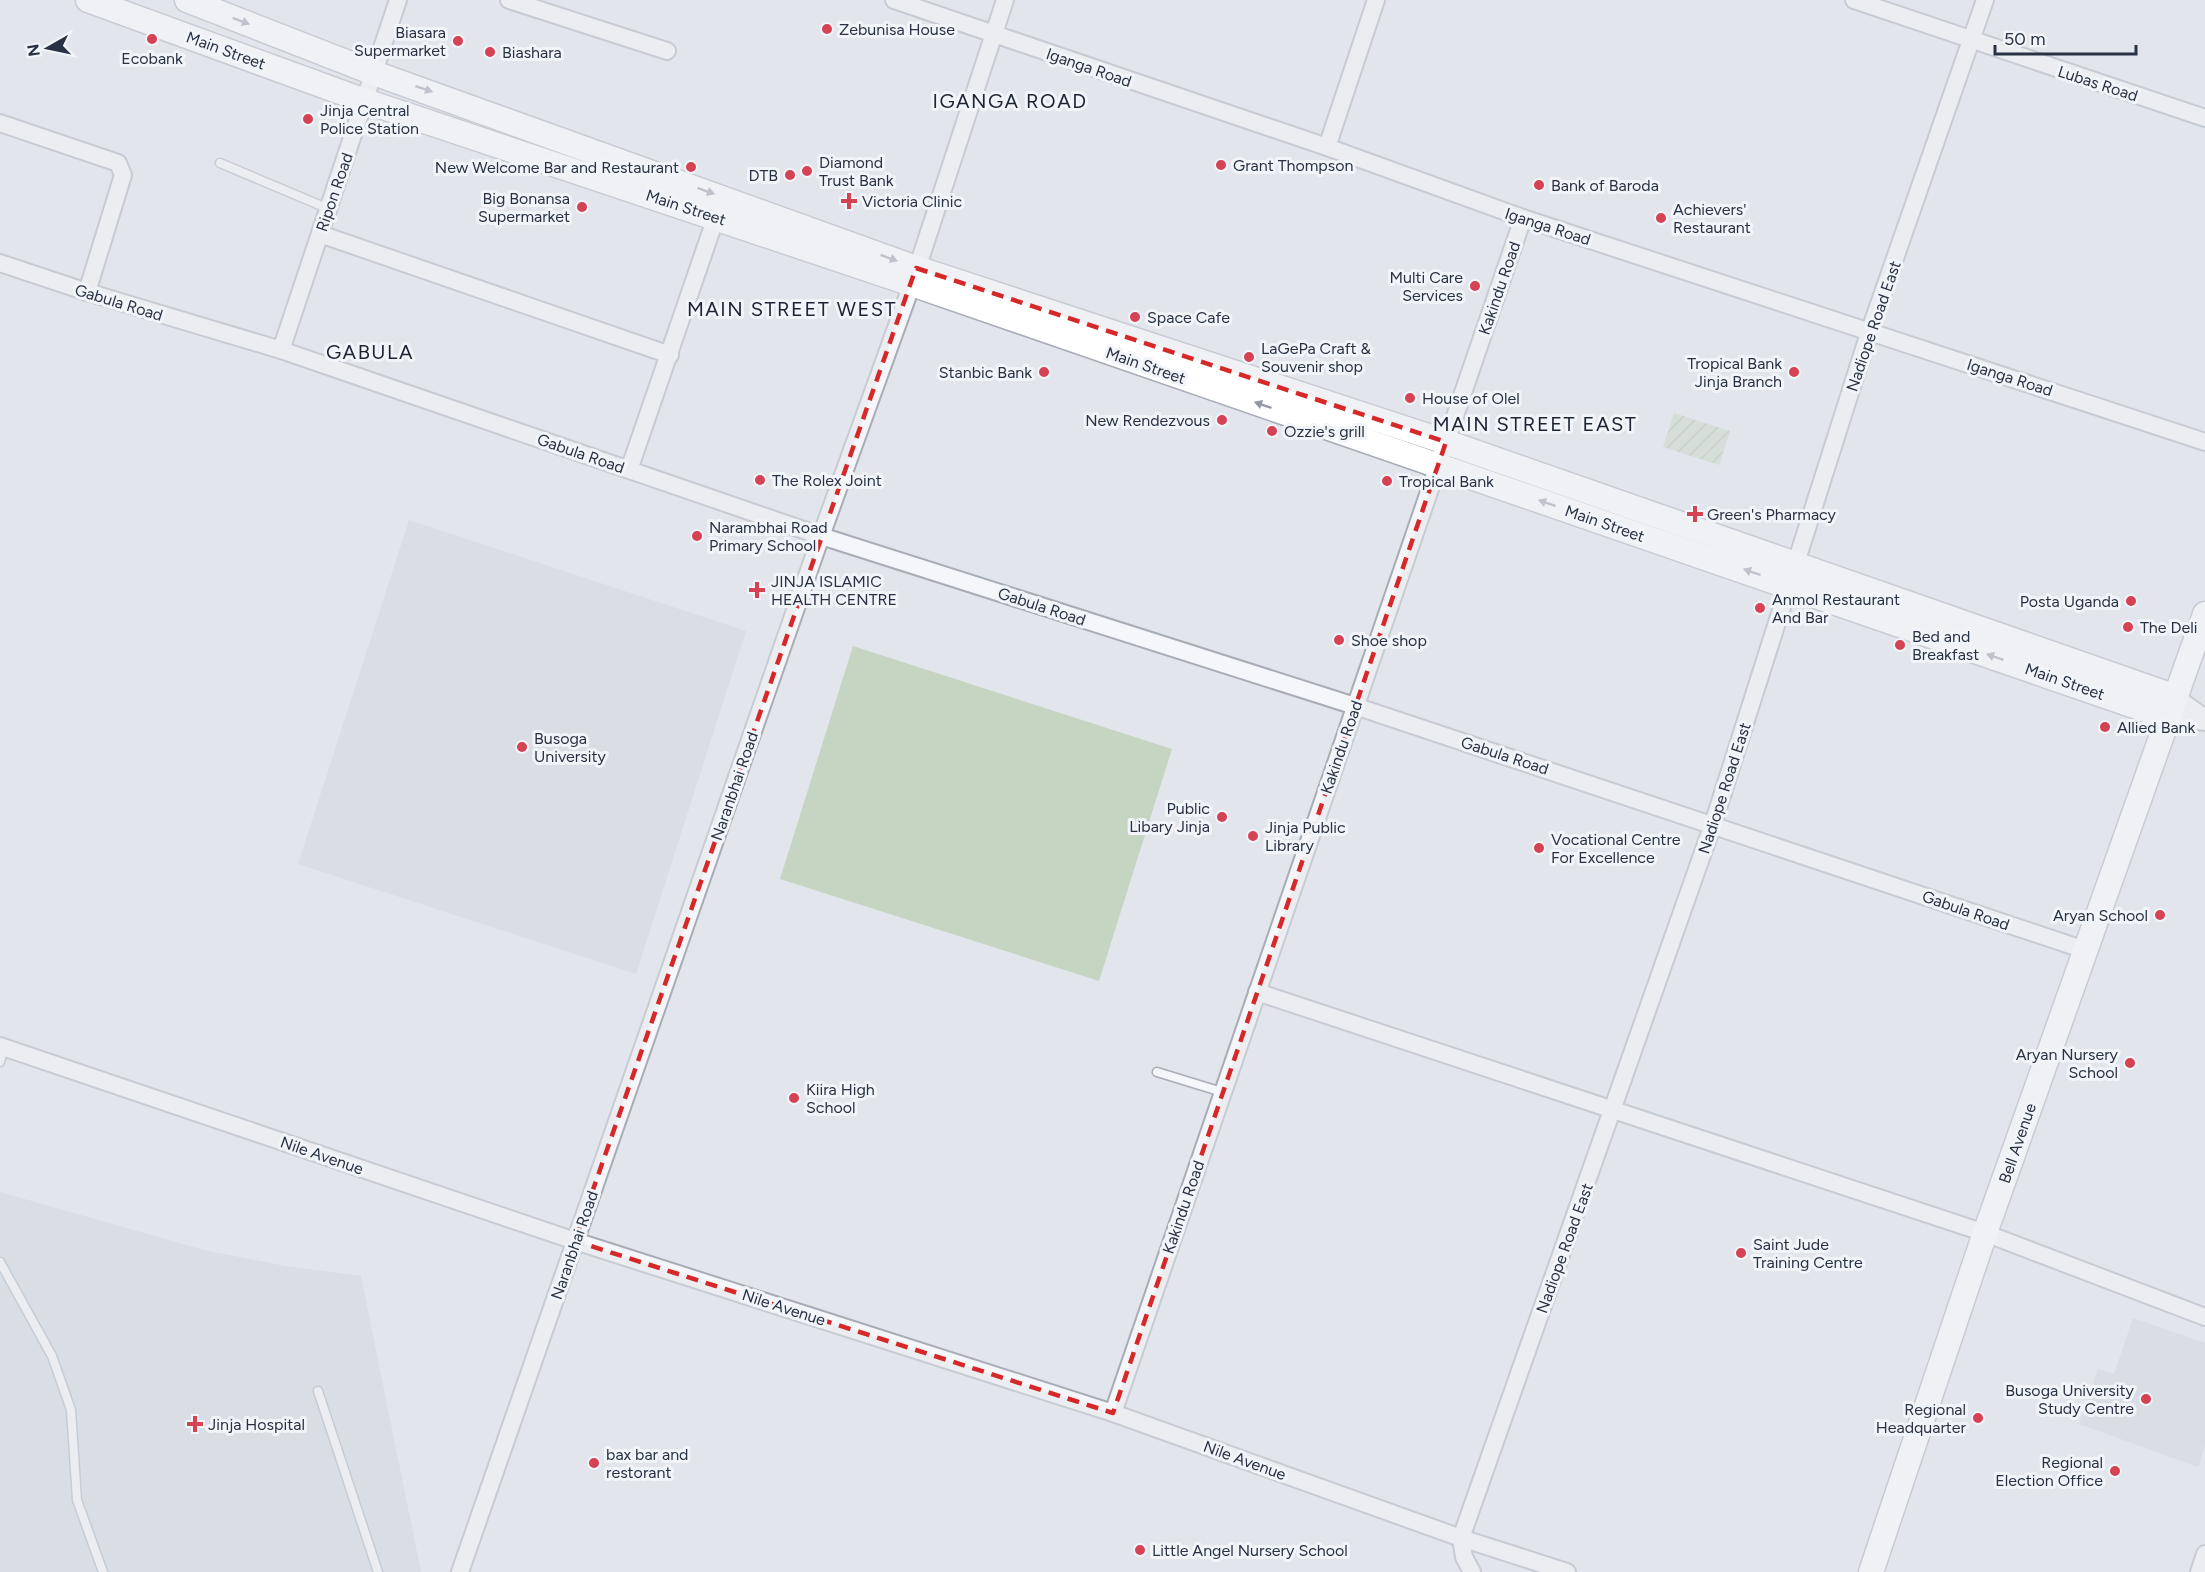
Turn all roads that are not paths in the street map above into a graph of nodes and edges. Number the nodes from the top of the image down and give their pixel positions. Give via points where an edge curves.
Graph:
1 (88, 0) edge
2 (187, 0) edge
3 (398, 0) edge
4 (509, 0) edge
5 (894, 0) edge
6 (1005, 0) edge
7 (1376, 0) edge
8 (1854, 0) edge
9 (1985, 0) edge
10 (993, 34) junction
11 (1972, 41) junction
12 (667, 51) dead end
13 (374, 73) junction
14 (365, 101) junction
15 (2205, 118) edge
16 (0, 123) edge
17 (1327, 147) junction
18 (220, 163) dead end
19 (329, 209) junction
20 (716, 217) junction
21 (1523, 218) junction
22 (320, 234) junction
23 (0, 263) edge
24 (914, 276) junction
25 (87, 292) junction
26 (1870, 330) junction
27 (281, 350) junction
28 (670, 355) junction
29 (1446, 442) junction
30 (2205, 442) edge
31 (1438, 466) junction
32 (629, 470) junction
33 (821, 536) junction
34 (1793, 574) junction
35 (2205, 614) edge
36 (1355, 706) junction
37 (2173, 707) junction
38 (2205, 717) edge
39 (2205, 722) edge
40 (1713, 824) junction
41 (2085, 950) junction
42 (1257, 992) junction
43 (2, 1052) edge
44 (1157, 1072) dead end
45 (1222, 1092) junction
46 (1612, 1112) junction
47 (1986, 1233) junction
48 (575, 1241) junction
49 (0, 1262) edge
50 (2205, 1317) edge
51 (318, 1391) dead end
52 (1113, 1413) junction
53 (1461, 1538) junction
54 (2205, 1554) edge
55 (103, 1572) edge
56 (378, 1572) edge
57 (460, 1572) edge
58 (1472, 1572) edge
59 (1567, 1572) edge
60 (1871, 1572) edge
61 (2199, 1572) edge

1 - 14 street, Main Street
2 -> 13 street, Main Street
3 - 13 street, Ripon Road
4 - 12 street
5 - 10 street, Iganga Road
6 - 10 street, Naranbhai Road
7 - 17 street
8 - 11 street, Lubas Road
9 - 11 street, Nadiope Road East
10 - 17 street, Iganga Road
10 - 24 street, Naranbhai Road
11 - 15 street, Lubas Road
11 - 26 street, Nadiope Road East
13 - 14 street, Ripon Road
13 -> 24 street, Main Street
14 - 19 street, Ripon Road
14 - 20 street, Main Street
16 - 25 street via 118,163 123,175
17 - 21 street, Iganga Road
18 - 19 lane
19 - 22 street, Ripon Road
20 - 24 street, Main Street
20 - 28 street
21 - 26 street, Iganga Road
21 - 29 street, Kakindu Road
22 - 27 street, Ripon Road
22 - 28 street
23 - 25 street, Gabula Road
24 - 29 street, Main Street
31 -> 24 street, Main Street
24 - 33 street, Naranbhai Road
25 - 27 street, Gabula Road
26 - 30 street, Iganga Road
26 - 34 street, Nadiope Road East
27 - 32 street, Gabula Road
28 - 32 street
29 - 31 street, Kakindu Road
29 - 34 street, Main Street
34 -> 31 street, Main Street
31 - 36 street, Kakindu Road
32 - 33 street, Gabula Road
33 - 36 street, Gabula Road
33 - 48 street, Naranbhai Road
34 - 37 street, Main Street
34 - 40 street, Nadiope Road East
35 - 37 street, Bell Avenue
36 - 40 street, Gabula Road
36 - 42 street, Kakindu Road
37 - 38 street, Main Street
37 - 39 street, Main Street
37 - 41 street, Bell Avenue
40 - 41 street, Gabula Road
40 - 46 street, Nadiope Road East
41 - 47 street, Bell Avenue
42 - 45 street, Kakindu Road
42 - 46 street
43 - 48 street, Nile Avenue
44 - 45 lane
45 - 52 street, Kakindu Road
46 - 47 street
46 - 53 street, Nadiope Road East
47 - 50 street
47 - 60 street, Bell Avenue
48 - 52 street, Nile Avenue
48 - 57 street, Naranbhai Road
49 - 55 lane via 52,1356 71,1410 77,1500
51 - 56 lane
52 - 53 street, Nile Avenue
53 - 58 street
53 - 59 street, Nile Avenue
54 - 61 street

